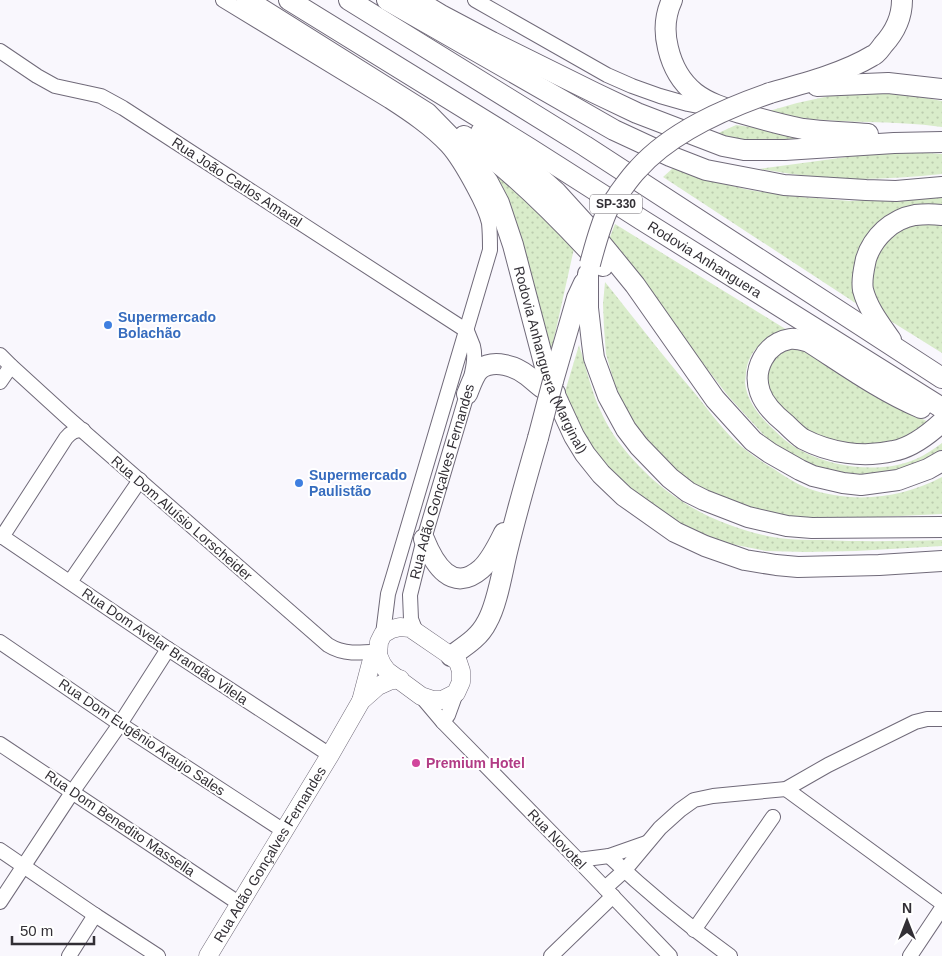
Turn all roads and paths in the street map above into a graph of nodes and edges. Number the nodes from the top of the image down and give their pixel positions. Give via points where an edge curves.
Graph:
1 (223, 0) edge
2 (247, 0) edge
3 (289, 0) edge
4 (349, 0) edge
5 (387, 0) edge
6 (416, 0) edge
7 (476, 0) edge
8 (672, 0) edge
9 (902, 0) edge
10 (441, 15) junction
11 (0, 51) edge
12 (382, 58) junction
13 (942, 88) edge
14 (777, 91) junction
15 (427, 113) junction
16 (758, 118) junction
17 (942, 141) edge
18 (742, 177) junction
19 (942, 187) edge
20 (942, 215) edge
21 (588, 274) junction
22 (467, 331) junction
23 (898, 349) junction
24 (0, 354) edge
25 (11, 366) junction
26 (694, 368) junction
27 (942, 378) edge
28 (0, 382) edge
29 (554, 393) junction
30 (467, 394) junction
31 (68, 418) junction
32 (941, 418) edge
33 (83, 430) junction
34 (66, 438) junction
35 (942, 461) edge
36 (140, 480) junction
37 (518, 504) junction
38 (942, 527) edge
39 (1, 536) edge
40 (424, 539) junction
41 (942, 561) edge
42 (70, 582) junction
43 (416, 632) junction
44 (383, 634) junction
45 (0, 642) edge
46 (168, 649) junction
47 (378, 653) junction
48 (451, 656) junction
49 (400, 679) junction
50 (456, 693) junction
51 (421, 696) junction
52 (362, 701) junction
53 (942, 719) edge
54 (443, 722) junction
55 (120, 724) junction
56 (0, 744) edge
57 (330, 755) junction
58 (786, 789) junction
59 (73, 791) junction
60 (773, 817) dead end
61 (284, 830) junction
62 (647, 843) junction
63 (0, 850) edge
64 (609, 856) junction
65 (578, 860) junction
66 (24, 866) junction
67 (624, 871) junction
68 (609, 892) junction
69 (0, 902) edge
70 (942, 903) edge
71 (240, 904) junction
72 (942, 908) edge
73 (95, 915) junction
74 (694, 930) junction
75 (69, 956) edge
76 (158, 956) edge
77 (208, 956) edge
78 (551, 956) edge
79 (670, 956) edge
80 (730, 956) edge
81 (910, 956) edge

1 - 22 street, Rua Adão Gonçalves Fernandes via 389,101 447,146 484,206 489,223 490,250
2 - 15 highway, Rodovia Anhanguera (Marginal)
3 - 12 highway, Rodovia Anhanguera / SP-330
4 - 23 highway, SP-330 via 585,146
5 - 18 highway via 614,130 706,170
6 - 10 highway
7 - 16 street via 632,86 688,104
8 - 16 highway via 665,26 666,40 674,67 687,86 709,102
9 - 14 highway via 896,28 874,56 840,71
10 - 17 highway via 595,94 723,146 744,150 785,150
10 - 18 highway via 471,37 599,108 671,146
11 - 22 street, Rua João Carlos Amaral via 55,86 101,96 123,108
12 - 26 highway via 528,167 556,192 635,285
12 - 32 highway, Rodovia Anhanguera / SP-330 via 642,220
13 - 14 highway via 888,83
14 - 21 highway, bridge via 707,119 647,159 608,209
15 - 26 highway via 445,121 504,168 547,208 616,280 667,346
15 - 29 highway, Rodovia Anhanguera (Marginal) via 469,156 499,203
16 - 17 highway via 803,129 907,135
18 - 19 highway via 784,185 866,190
20 - 23 highway via 914,215 895,222 879,236 868,254 863,288 873,314
21 - 37 highway, bridge via 577,298
21 - 38 highway via 594,358 608,396 639,446 688,492 748,517 787,526
22 - 30 street, Rua Adão Gonçalves Fernandes via 474,356
22 - 44 street, Rua Adão Gonçalves Fernandes via 388,594
23 - 27 highway, SP-330
24 - 25 street, Rua Dom Aluísio Lorscheider
25 - 28 street
25 - 31 street, Rua Dom Aluísio Lorscheider
26 - 35 highway via 715,399 753,441 814,476 861,485 898,480
29 - 30 highway via 516,368 493,364 480,369
29 - 41 highway, Rodovia Anhanguera (Marginal) via 574,436 601,474 653,517 705,546 745,560 791,566
30 - 40 street, Rua Adão Gonçalves Fernandes
31 - 33 street, Rua Dom Aluísio Lorscheider
31 - 34 street
32 - 32 highway via 915,442 894,451 846,453 824,448 802,438 766,404 758,382 762,359 776,344 789,339 809,342 892,394
33 - 34 street via 71,432
33 - 36 street, Rua Dom Aluísio Lorscheider
34 - 39 street
36 - 42 street
36 - 47 street, Rua Dom Aluísio Lorscheider via 328,645 347,653
37 - 40 highway via 482,569 464,579 454,578 441,570
37 - 48 highway via 488,622 479,635
39 - 42 street, Rua Dom Avelar Brandão Vilela
40 - 43 street, Rua Adão Gonçalves Fernandes via 410,594 411,619
42 - 46 street, Rua Dom Avelar Brandão Vilela
43 - 44 main road via 400,627
43 - 48 main road
44 - 47 main road, Rua Adão Gonçalves Fernandes
45 - 55 street, Rua Dom Eugênio Araujo Sales
46 - 55 street
46 - 57 street, Rua Dom Avelar Brandão Vilela
47 - 49 main road via 387,670
47 - 52 main road, Rua Adão Gonçalves Fernandes via 371,663
48 - 50 main road via 461,671
49 - 51 main road
49 - 52 main road, Rua Adão Gonçalves Fernandes via 384,682
50 - 51 main road via 442,700
50 - 54 street
51 - 54 street, Rua Novotel
52 - 57 main road, Rua Adão Gonçalves Fernandes
53 - 58 street via 915,722
54 - 65 street, Rua Novotel
55 - 59 street
55 - 61 street, Rua Dom Eugênio Araujo Sales
56 - 59 street, Rua Dom Benedito Massella
57 - 61 main road, Rua Adão Gonçalves Fernandes
58 - 62 street via 694,800
58 - 70 street
59 - 66 street
59 - 71 street, Rua Dom Benedito Massella
60 - 74 street
61 - 71 main road, Rua Adão Gonçalves Fernandes
62 - 64 street
62 - 67 street
63 - 66 street
64 - 65 street
64 - 67 street
65 - 68 street, Rua Novotel
66 - 69 street
66 - 73 street
67 - 68 street
67 - 74 street
68 - 78 street
68 - 79 street, Rua Novotel
71 - 77 main road, Rua Adão Gonçalves Fernandes
72 - 81 street
73 - 75 street
73 - 76 street
74 - 80 street

